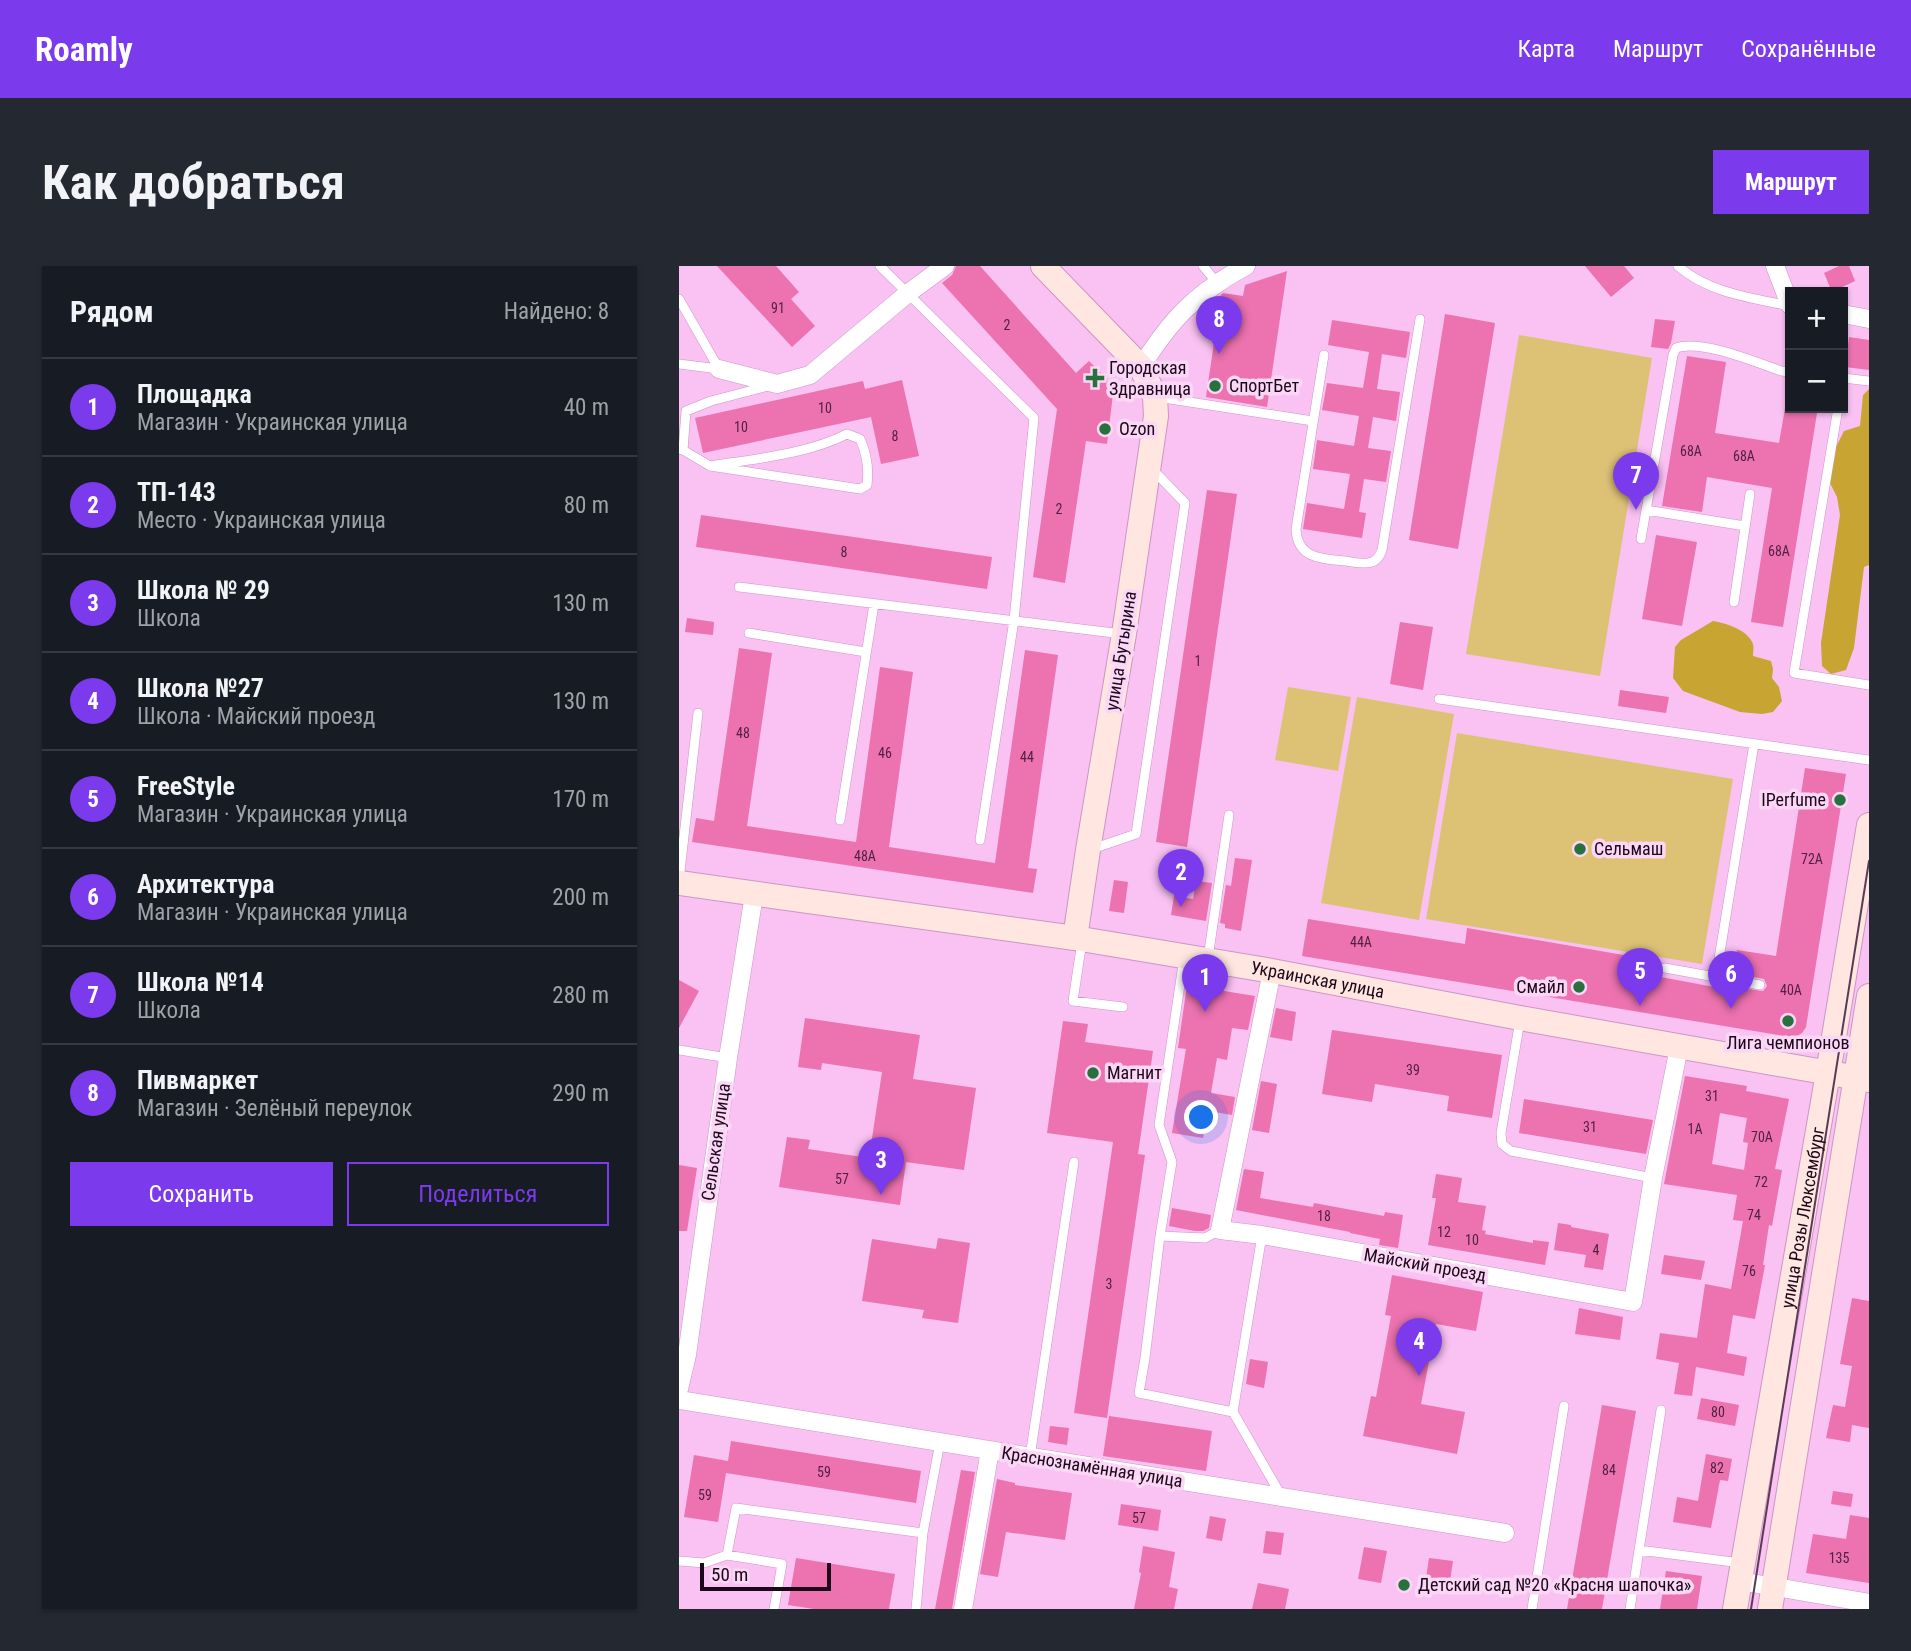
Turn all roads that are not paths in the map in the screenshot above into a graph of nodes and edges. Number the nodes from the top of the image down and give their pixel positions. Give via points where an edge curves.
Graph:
1 (880, 266) edge
2 (945, 266) edge
3 (1043, 266) edge
4 (1203, 266) edge
5 (1246, 266) edge
6 (1678, 266) edge
7 (1775, 266) edge
8 (1217, 283) junction
9 (1785, 292) edge
10 (907, 294) junction
11 (679, 299) edge
12 (1785, 304) edge
13 (1848, 315) edge
14 (1869, 318) edge
15 (1420, 319) dead end
16 (1324, 355) dead end
17 (679, 364) edge
18 (1141, 367) junction
19 (719, 369) junction
20 (1785, 371) edge
21 (1848, 379) edge
22 (1869, 381) edge
23 (777, 384) junction
24 (1155, 397) junction
25 (1837, 413) edge
26 (1313, 421) junction
27 (681, 450) edge
28 (710, 466) junction
29 (1149, 466) junction
30 (1750, 495) dead end
31 (1646, 510) junction
32 (1745, 526) junction
33 (1641, 539) dead end
34 (740, 587) dead end
35 (1734, 601) dead end
36 (874, 604) junction
37 (1014, 620) junction
38 (749, 633) dead end
39 (1124, 634) junction
40 (866, 652) junction
41 (1869, 685) edge
42 (1439, 699) dead end
43 (698, 713) dead end
44 (1754, 744) junction
45 (1869, 760) edge
46 (1229, 815) dead end
47 (840, 820) dead end
48 (1869, 825) edge
49 (980, 840) dead end
50 (1087, 850) junction
51 (679, 883) edge
52 (754, 895) junction
53 (1078, 938) junction
54 (1196, 958) junction
55 (1665, 968) dead end
56 (1272, 971) junction
57 (1716, 977) junction
58 (1760, 985) dead end
59 (1869, 996) edge
60 (1123, 1007) dead end
61 (1520, 1018) junction
62 (1679, 1047) junction
63 (679, 1050) edge
64 (728, 1058) junction
65 (1828, 1073) junction
66 (1863, 1079) edge
67 (1075, 1163) dead end
68 (1653, 1178) junction
69 (1220, 1230) junction
70 (1262, 1235) junction
71 (1160, 1236) junction
72 (683, 1354) edge
73 (679, 1389) edge
74 (679, 1400) edge
75 (1564, 1406) dead end
76 (1661, 1410) dead end
77 (1233, 1412) junction
78 (940, 1442) junction
79 (991, 1450) junction
80 (1030, 1457) junction
81 (1282, 1498) junction
82 (923, 1533) junction
83 (1505, 1533) dead end
84 (1639, 1550) junction
85 (727, 1555) junction
86 (679, 1561) edge
87 (1741, 1572) junction
88 (1772, 1598) edge
89 (1869, 1603) edge
90 (774, 1609) edge
91 (916, 1609) edge
92 (963, 1609) edge
93 (1532, 1609) edge
94 (1630, 1609) edge
95 (1735, 1609) edge

1 - 10 lane
2 - 10 street
3 - 18 street, улица Бутырина
4 - 8 lane
5 - 8 street
6 - 12 lane via 1716,288
7 - 9 street
8 - 18 street via 1178,315
10 - 23 street via 810,375
10 - 37 lane via 1034,418
11 - 19 lane
13 - 14 street
15 - 26 lane via 1382,550 1373,562 1315,557 1300,547 1296,529
16 - 26 lane
17 - 19 lane
18 - 24 street, улица Бутырина
19 - 23 street
20 - 31 lane via 1728,352 1677,348
21 - 22 lane
23 - 27 lane via 686,411
24 - 26 lane
24 - 29 street, улица Бутырина
25 - 41 lane via 1794,673
27 - 28 lane
28 - 28 lane via 860,489 867,485 868,474 860,439 847,434 792,452
29 - 39 street, улица Бутырина
29 - 50 lane via 1185,503 1136,834
30 - 32 lane
31 - 32 lane
31 - 33 lane
32 - 35 lane
34 - 36 lane
36 - 37 lane
36 - 40 lane
37 - 39 lane
37 - 49 lane
38 - 40 lane
39 - 50 street, улица Бутырина
40 - 47 lane
42 - 44 lane
43 - 51 lane
44 - 45 lane
44 - 57 lane
46 - 54 lane
48 - 65 street, улица Розы Люксембург
50 - 53 street, улица Бутырина
51 - 52 street, Украинская улица
52 - 53 street, Украинская улица
52 - 64 street, Сельская улица
53 - 54 street, Украинская улица
53 - 60 lane via 1073,1001
54 - 56 street, Украинская улица
54 - 71 lane via 1159,1125 1172,1163
55 - 57 lane
56 - 61 street, Украинская улица
56 - 69 street
57 - 58 lane
59 - 66 street, улица Розы Люксембург
61 - 62 street, Украинская улица
61 - 68 lane via 1502,1144 1511,1151
62 - 65 street, Украинская улица
62 - 68 street, Майский проезд
63 - 64 lane
64 - 72 street, Сельская улица
65 - 66 street, Украинская улица
65 - 87 street, улица Розы Люксембург
66 - 88 street, улица Розы Люксембург
67 - 80 lane
68 - 70 street, Майский проезд via 1633,1302
69 - 70 street, Майский проезд
69 - 71 lane via 1205,1238
70 - 77 lane
71 - 77 lane via 1139,1393
72 - 73 street, Сельская улица
74 - 78 street, Краснознамённая улица
75 - 93 lane
76 - 84 lane
77 - 81 lane
78 - 79 street, Краснознамённая улица
78 - 82 lane
79 - 80 street, Краснознамённая улица
79 - 92 street
80 - 81 street, Краснознамённая улица
81 - 83 street, Краснознамённая улица
82 - 85 lane via 736,1508
82 - 91 lane
84 - 87 lane
84 - 94 lane
85 - 86 lane via 704,1563
85 - 90 lane via 782,1564
87 - 88 street
87 - 95 street, улица Розы Люксембург
88 - 89 street

